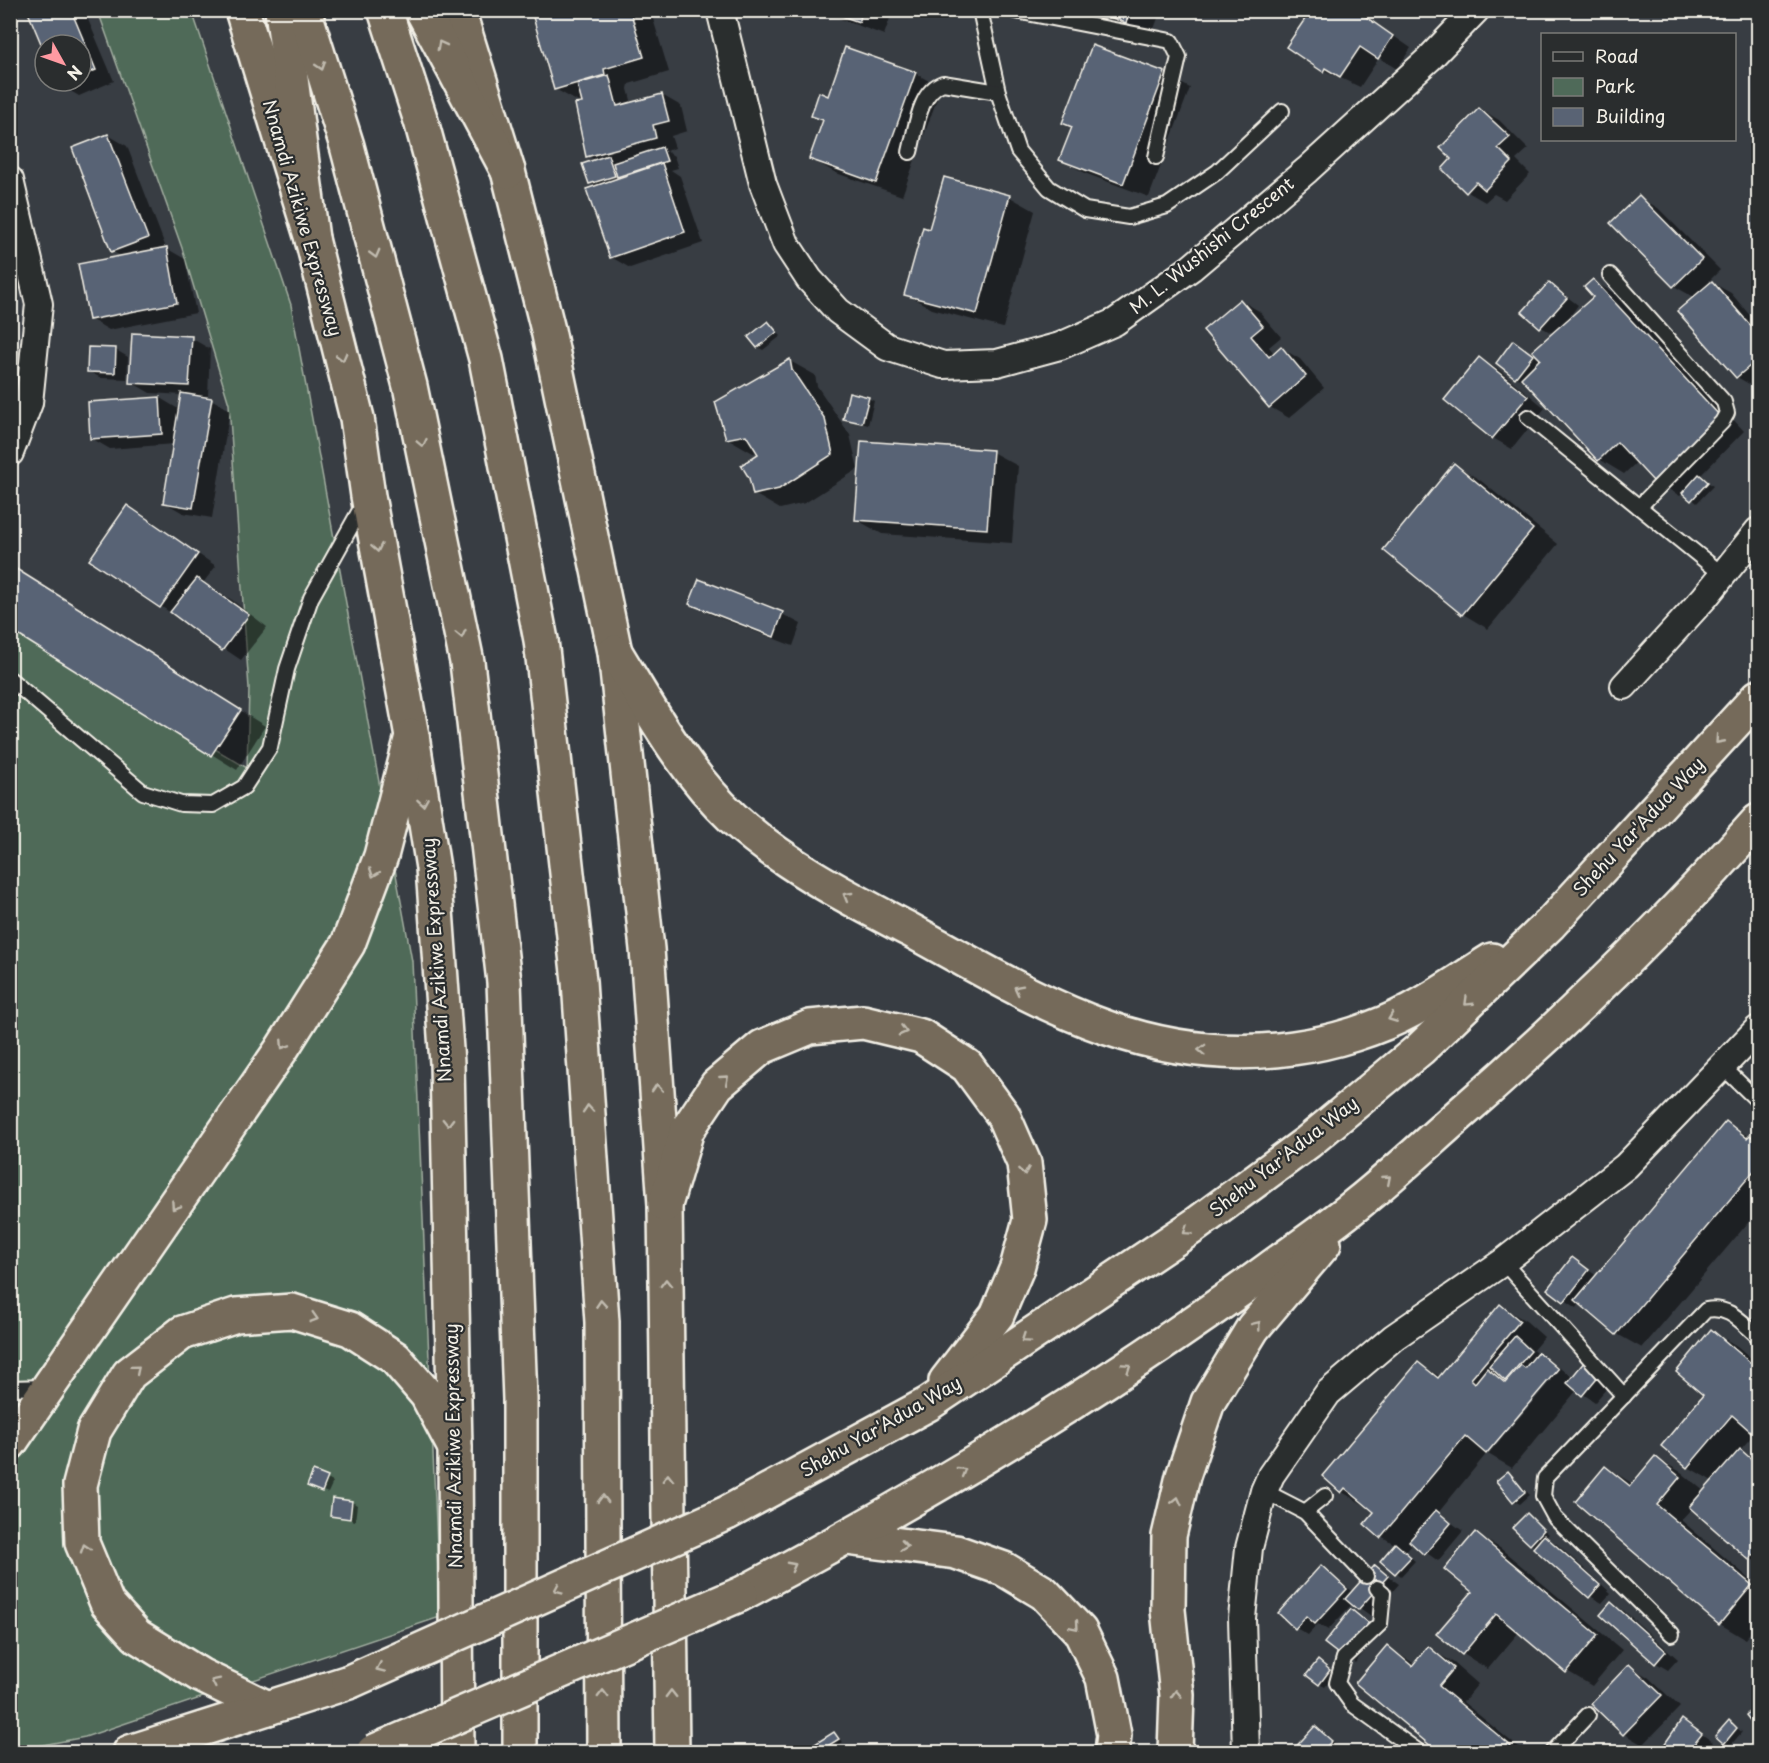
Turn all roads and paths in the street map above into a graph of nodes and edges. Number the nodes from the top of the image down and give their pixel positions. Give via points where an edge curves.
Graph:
1 (242, 10) edge
2 (282, 10) edge
3 (304, 10) edge
4 (385, 10) edge
5 (422, 10) edge
6 (458, 10) edge
7 (720, 10) edge
8 (980, 10) edge
9 (1011, 10) edge
10 (1476, 10) edge
11 (998, 92) junction
12 (1282, 111) dead end
13 (910, 152) dead end
14 (1156, 157) dead end
15 (508, 171) junction
16 (10, 180) edge
17 (14, 211) edge
18 (312, 239) junction
19 (1610, 275) dead end
20 (1528, 417) dead end
21 (10, 453) edge
22 (368, 496) junction
23 (1639, 507) junction
24 (1758, 531) edge
25 (1723, 575) junction
26 (615, 652) junction
27 (10, 679) edge
28 (1624, 686) dead end
29 (1758, 697) edge
30 (412, 736) junction
31 (1758, 821) edge
32 (1550, 924) junction
33 (1758, 1029) edge
34 (1723, 1067) junction
35 (1758, 1101) edge
36 (1357, 1204) junction
37 (665, 1205) junction
38 (1503, 1262) junction
39 (1758, 1336) edge
40 (51, 1387) junction
41 (10, 1388) edge
42 (1624, 1396) junction
43 (928, 1404) junction
44 (10, 1443) edge
45 (455, 1448) junction
46 (1264, 1491) junction
47 (1325, 1496) dead end
48 (1305, 1512) junction
49 (846, 1538) junction
50 (1366, 1576) dead end
51 (1377, 1588) dead end
52 (1672, 1634) dead end
53 (268, 1708) junction
54 (1588, 1715) dead end
55 (130, 1752) edge
56 (373, 1752) edge
57 (457, 1752) edge
58 (520, 1752) edge
59 (604, 1752) edge
60 (672, 1752) edge
61 (1112, 1752) edge
62 (1175, 1752) edge
63 (1246, 1752) edge
64 (1419, 1752) edge
65 (1553, 1752) edge

1 - 18 highway, Nnamdi Azikiwe Expressway
2 - 18 highway
3 -> 58 highway via 347,146 410,386 467,662 504,982 520,1399
59 -> 4 highway via 602,1322 579,981 541,640 486,359 421,121
15 -> 5 highway
6 - 15 highway
7 - 10 street, M. L. Wushishi Crescent via 763,184 786,244 809,279 838,311 887,347 943,366 997,363 1060,346 1115,322 1191,268 1307,170 1429,59
8 - 11 lane
9 - 14 lane via 1171,41 1179,57
11 - 12 lane via 1018,151 1049,188 1085,210 1129,217 1167,206 1216,172
11 - 13 lane via 943,83 934,86 927,93
15 - 26 highway via 548,330
16 - 17 street
17 - 21 street via 39,304 29,403
18 -> 22 highway, Nnamdi Azikiwe Expressway via 357,418
19 - 23 lane via 1724,402 1727,413
20 - 23 lane
22 - 27 lane via 311,598 287,669 270,747 244,787 213,805 181,804 143,792
22 -> 30 highway, Nnamdi Azikiwe Expressway
23 - 25 lane
24 - 25 street
25 - 28 street
32 -> 26 highway via 1411,1011 1353,1034 1294,1048 1251,1052 1182,1049 1125,1035 1065,1014 844,895 779,853 733,818 686,766
37 -> 26 highway via 647,949
29 -> 32 highway, Shehu Yar'Adua Way
30 -> 40 highway via 381,856 348,944 281,1050
30 -> 45 highway, Nnamdi Azikiwe Expressway via 433,868 447,1063
36 -> 31 highway via 1562,1025 1685,903
32 -> 43 highway, Shehu Yar'Adua Way via 1420,1049 1308,1142 1194,1226
33 - 34 street
34 - 35 lane
34 - 38 street via 1626,1166
49 -> 36 highway via 1104,1383 1221,1304
62 -> 36 highway via 1177,1695 1168,1610 1169,1536 1186,1465 1208,1402 1253,1328
37 -> 43 highway via 687,1130 717,1085 762,1047 810,1027 863,1022 921,1036 967,1066 1004,1115 1024,1163 1030,1220 1017,1268 997,1315
60 -> 37 highway
38 - 42 lane
38 - 46 street via 1394,1337 1328,1393
39 - 42 lane via 1719,1307 1706,1310
40 - 41 lane
40 - 44 highway
42 - 52 lane via 1545,1478 1543,1496 1555,1518
43 -> 53 highway, Shehu Yar'Adua Way, bridge via 727,1513 349,1682
53 -> 45 highway via 200,1675 137,1636 107,1603 86,1553 82,1543 80,1485 94,1431 129,1374 182,1333 236,1315 292,1311 350,1329 395,1358 427,1395
45 - 57 highway, Nnamdi Azikiwe Expressway
46 - 48 lane
46 - 63 street via 1249,1548 1242,1618
47 - 48 lane
48 - 50 lane
56 -> 49 highway, bridge via 741,1594
49 -> 61 highway via 956,1552 1005,1569 1044,1593 1080,1631 1103,1678 1114,1735
51 - 64 lane via 1383,1593 1380,1624 1344,1658 1337,1683 1352,1704
53 - 55 highway, Shehu Yar'Adua Way
54 - 65 lane

